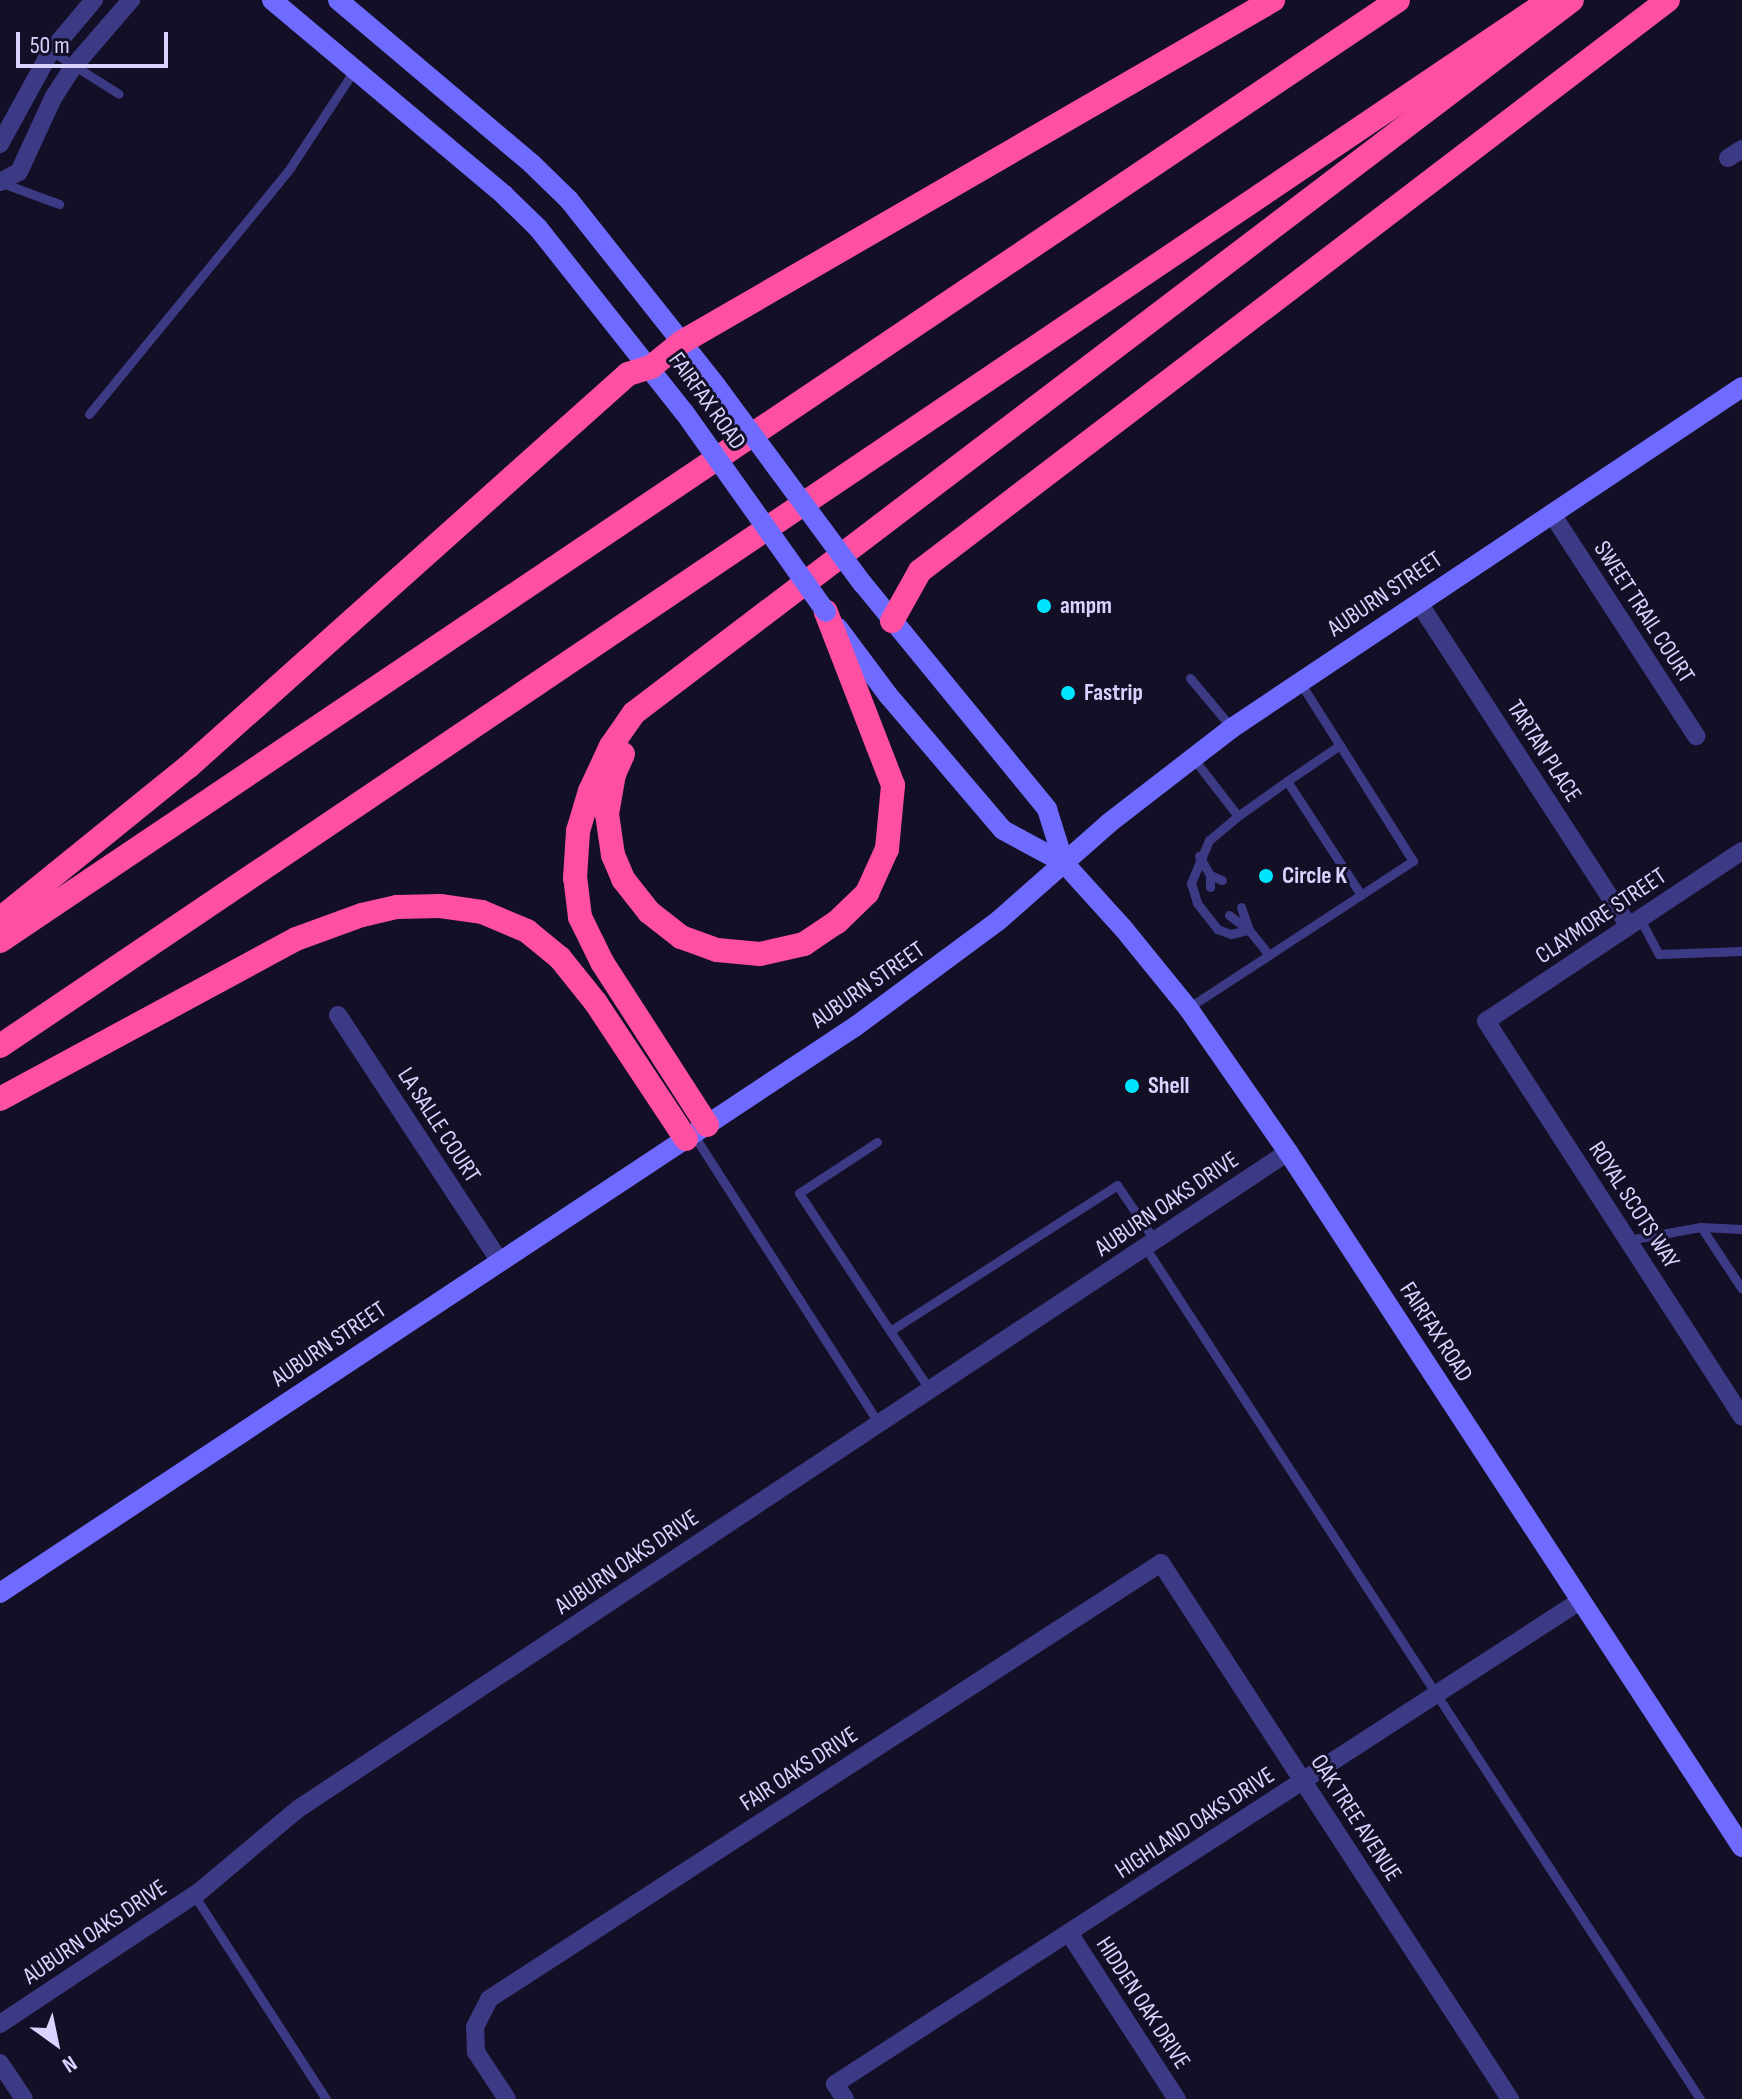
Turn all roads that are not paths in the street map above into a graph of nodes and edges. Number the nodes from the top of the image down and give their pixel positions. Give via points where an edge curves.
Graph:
1 (94, 0) edge
2 (131, 0) edge
3 (272, 0) edge
4 (338, 0) edge
5 (1273, 0) edge
6 (1398, 0) edge
7 (1550, 0) edge
8 (1572, 0) edge
9 (1668, 0) edge
10 (51, 51) junction
11 (73, 67) junction
12 (355, 69) junction
13 (119, 94) dead end
14 (0, 144) edge
15 (0, 182) edge
16 (59, 204) dead end
17 (682, 342) junction
18 (651, 367) junction
19 (1742, 387) edge
20 (89, 414) dead end
21 (1552, 514) junction
22 (1419, 603) junction
23 (826, 612) junction
24 (892, 621) junction
25 (1190, 678) dead end
26 (677, 679) junction
27 (1300, 682) junction
28 (1232, 728) junction
29 (1696, 736) dead end
30 (1340, 745) junction
31 (1192, 757) junction
32 (1287, 781) junction
33 (1238, 816) junction
34 (1742, 851) edge
35 (1199, 856) junction
36 (1064, 863) junction
37 (1210, 875) junction
38 (1222, 880) dead end
39 (1210, 887) dead end
40 (1361, 895) junction
41 (1241, 907) dead end
42 (1229, 915) dead end
43 (0, 919) edge
44 (1634, 923) junction
45 (1249, 930) junction
46 (0, 941) edge
47 (1741, 949) edge
48 (1269, 955) junction
49 (1188, 1008) junction
50 (338, 1015) dead end
51 (1486, 1021) joint
52 (0, 1046) edge
53 (0, 1099) edge
54 (695, 1132) junction
55 (877, 1142) dead end
56 (1288, 1152) junction
57 (1701, 1227) junction
58 (1742, 1229) edge
59 (1628, 1240) junction
60 (1150, 1244) junction
61 (500, 1262) junction
62 (1742, 1289) edge
63 (890, 1331) junction
64 (930, 1390) junction
65 (1742, 1416) edge
66 (879, 1424) junction
67 (1161, 1563) joint
68 (0, 1593) edge
69 (1580, 1601) junction
70 (1438, 1693) junction
71 (1303, 1781) junction
72 (1742, 1847) edge
73 (194, 1895) junction
74 (1069, 1933) junction
75 (0, 2024) edge
76 (0, 2063) edge
77 (840, 2092) edge
78 (24, 2099) edge
79 (325, 2099) edge
80 (507, 2099) edge
81 (1177, 2099) edge
82 (1510, 2099) edge
83 (1700, 2099) edge

1 - 10 street
2 - 11 street
3 - 12 main road, FAIRFAX ROAD
4 - 17 main road, FAIRFAX ROAD via 569,200
5 - 17 highway
6 - 46 highway
7 - 52 highway
8 - 26 highway
9 - 24 highway via 920,571
10 - 11 lane
10 - 14 street
11 - 13 lane
11 - 15 street via 19,172
12 - 18 main road, FAIRFAX ROAD via 538,228
12 - 20 lane via 290,168
15 - 16 lane
17 - 18 highway
17 - 24 main road, FAIRFAX ROAD, bridge
18 - 23 main road, FAIRFAX ROAD, bridge
18 - 43 highway via 628,374 188,767
19 - 21 main road, AUBURN STREET
21 - 22 main road, AUBURN STREET
21 - 29 street, SWEET TRAIL COURT
22 - 27 main road, AUBURN STREET
22 - 44 street, TARTAN PLACE
23 - 26 highway via 893,785 887,849 867,893 804,944 760,954 717,950 681,937 649,912 623,879 607,814 614,774 630,741
23 - 36 main road, FAIRFAX ROAD via 888,695 1003,830
24 - 36 main road, FAIRFAX ROAD via 1047,809
25 - 28 lane
26 - 54 highway via 634,713 611,746 578,831 575,878 580,917
27 - 28 main road, AUBURN STREET
27 - 30 lane
28 - 31 main road, AUBURN STREET
30 - 32 lane
30 - 40 lane via 1413,861
31 - 33 lane
31 - 36 main road, AUBURN STREET
32 - 33 lane
32 - 40 lane
33 - 35 lane via 1209,840
34 - 44 street, CLAYMORE STREET
35 - 37 lane
35 - 45 lane via 1191,883 1197,903 1217,929 1231,934
36 - 49 main road, FAIRFAX ROAD
36 - 54 main road, AUBURN STREET via 929,975
37 - 38 lane
37 - 39 lane
40 - 48 lane
41 - 45 lane
42 - 45 lane
44 - 47 lane via 1659,954
44 - 51 street, CLAYMORE STREET
45 - 48 lane
48 - 49 lane
49 - 56 main road, FAIRFAX ROAD
50 - 61 street, LA SALLE COURT
51 - 59 street, ROYAL SCOTS WAY
53 - 54 highway via 296,939 362,915 440,906 482,912 527,931 560,958
54 - 61 main road, AUBURN STREET
54 - 66 lane
55 - 63 lane via 799,1193
56 - 60 street, AUBURN OAKS DRIVE
56 - 69 main road, FAIRFAX ROAD
57 - 58 lane
57 - 59 lane
57 - 62 lane
59 - 65 street, ROYAL SCOTS WAY
60 - 63 lane via 1117,1185
60 - 64 street, AUBURN OAKS DRIVE
60 - 70 lane
61 - 68 main road, AUBURN STREET
63 - 64 lane
64 - 66 street, AUBURN OAKS DRIVE
66 - 73 street, AUBURN OAKS DRIVE via 298,1809
67 - 71 street, OAK TREE AVENUE
67 - 80 street, FAIR OAKS DRIVE via 489,1999 475,2027 476,2052
69 - 70 street, HIGHLAND OAKS DRIVE
69 - 72 main road, FAIRFAX ROAD
70 - 71 street, HIGHLAND OAKS DRIVE
70 - 83 lane
71 - 74 street, HIGHLAND OAKS DRIVE
71 - 82 street, OAK TREE AVENUE
73 - 75 street, AUBURN OAKS DRIVE
73 - 79 lane
74 - 77 street, HIGHLAND OAKS DRIVE
74 - 81 street, HIDDEN OAK DRIVE
76 - 78 street

